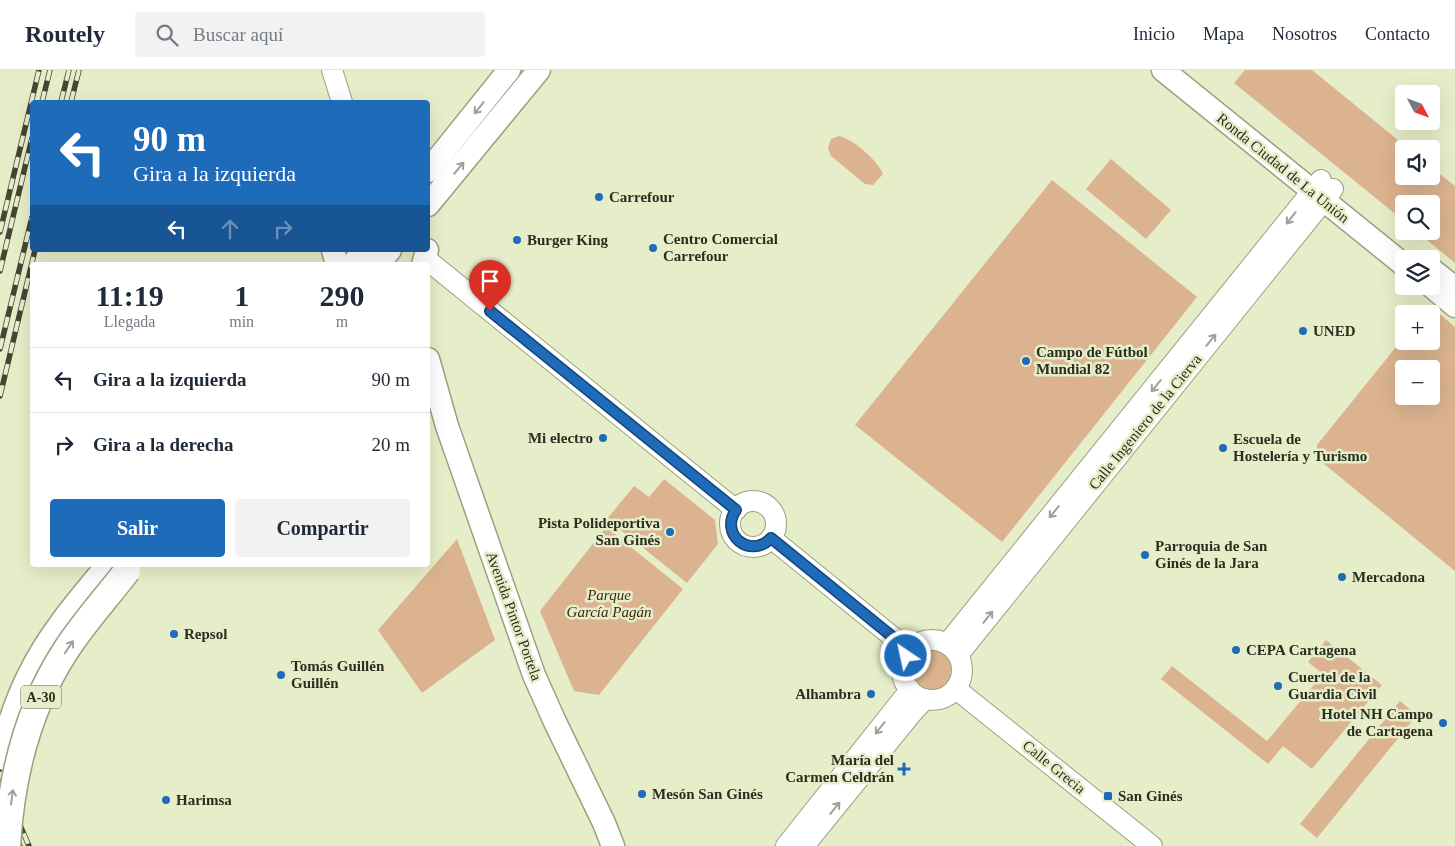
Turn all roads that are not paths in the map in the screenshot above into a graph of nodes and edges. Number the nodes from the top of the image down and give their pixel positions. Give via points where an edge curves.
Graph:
1 (332, 70) edge
2 (509, 70) edge
3 (539, 70) edge
4 (1163, 70) edge
5 (1185, 70) edge
6 (341, 100) edge
7 (430, 169) edge
8 (1323, 190) junction
9 (430, 203) edge
10 (1406, 250) edge
11 (362, 252) edge
12 (388, 252) edge
13 (1395, 257) edge
14 (426, 258) edge
15 (354, 262) edge
16 (380, 262) edge
17 (1440, 276) edge
18 (1455, 288) edge
19 (1440, 294) edge
20 (1455, 306) edge
21 (430, 367) edge
22 (430, 382) edge
23 (439, 403) junction
24 (736, 510) junction
25 (771, 538) junction
26 (123, 567) edge
27 (952, 650) junction
28 (910, 651) junction
29 (956, 689) junction
30 (918, 694) junction
31 (0, 762) edge
32 (604, 823) junction
33 (7, 846) edge
34 (613, 846) edge
35 (619, 846) edge
36 (786, 846) edge
37 (804, 846) edge
38 (1152, 846) edge

1 - 6 street
2 -> 7 main road
9 -> 3 main road
4 - 8 main road, Ronda Ciudad de La Unión
5 - 8 main road, Ronda Ciudad de La Unión
8 - 10 main road, Ronda Ciudad de La Unión
8 - 13 main road, Ronda Ciudad de La Unión
8 - 27 street
11 - 15 main road
12 - 16 main road
14 - 24 street
17 - 18 main road
19 - 20 main road
21 - 23 main road, Avenida Pintor Portela
22 - 23 main road, Avenida Pintor Portela
23 - 32 main road, Avenida Pintor Portela via 537,683
24 - 25 street via 746,502 766,505 775,516 776,530
24 - 25 street via 730,525 740,543 754,547
25 - 28 street
26 - 31 highway, A-30 via 62,625 40,658 17,706
33 -> 26 highway, A-30, bridge via 14,785 40,698 71,643
27 - 28 street via 940,642 927,641
27 - 29 street via 962,672
28 - 30 street via 904,662 903,674 906,685
29 - 30 street via 937,700
29 - 38 street, Calle Grecia
30 -> 36 street
37 -> 30 street via 912,713
32 - 34 main road, Avenida Pintor Portela
32 - 35 main road, Avenida Pintor Portela

